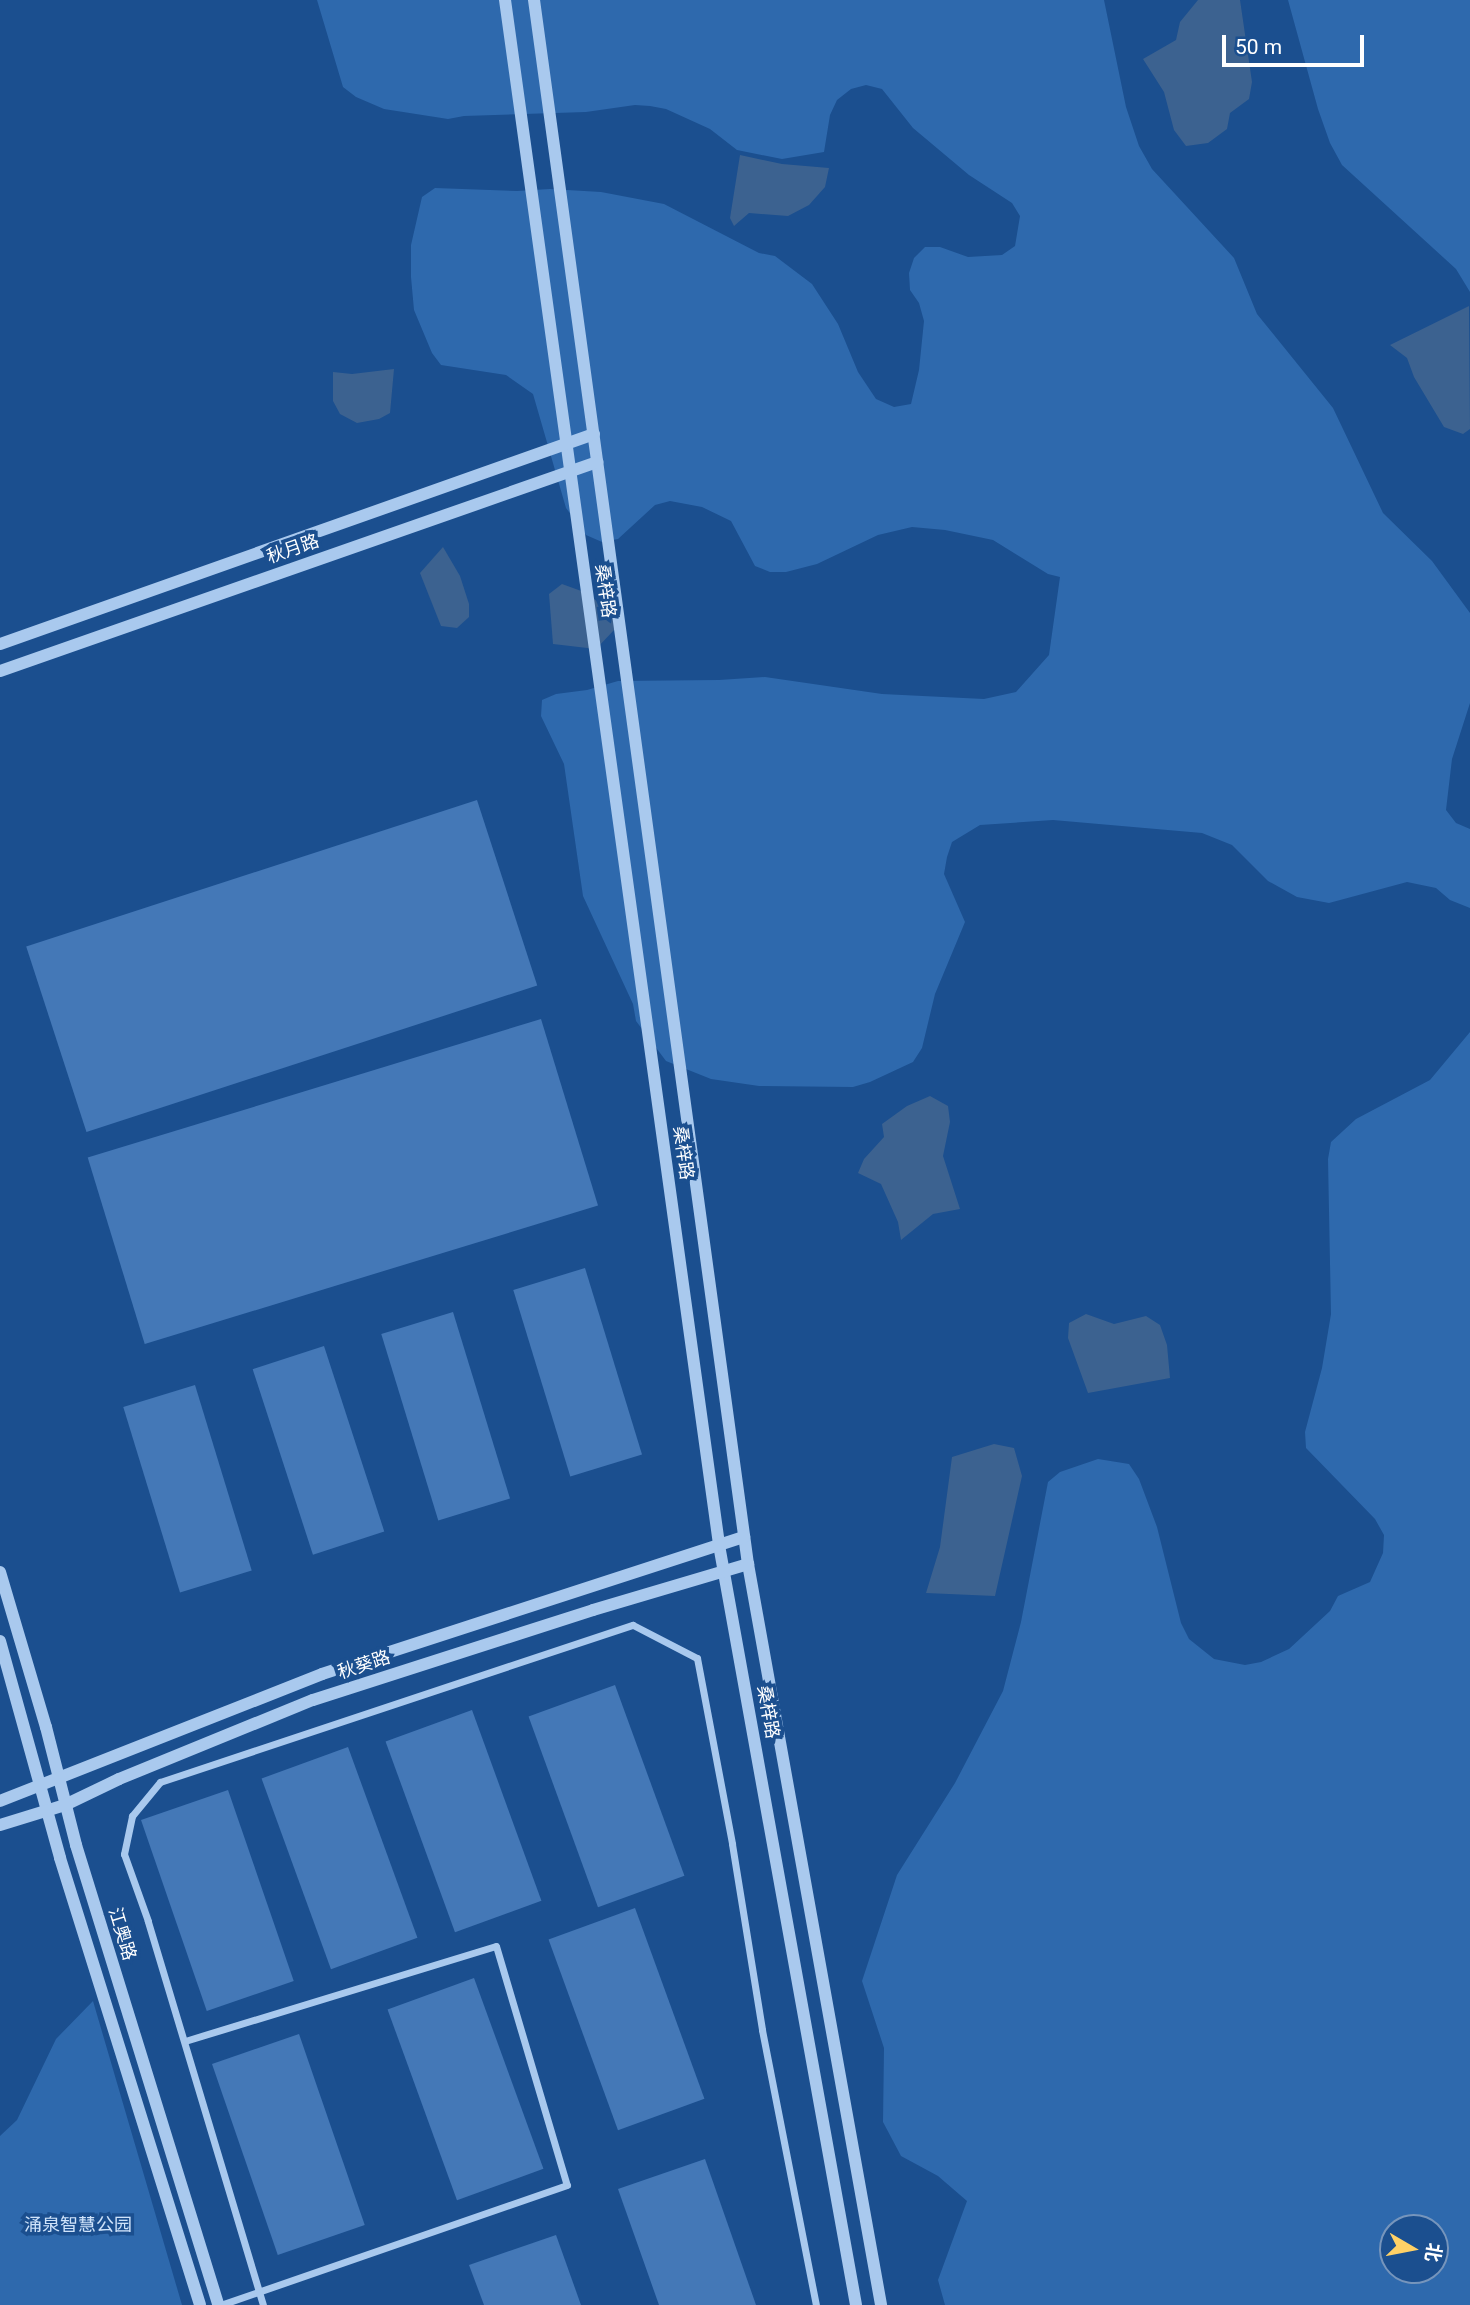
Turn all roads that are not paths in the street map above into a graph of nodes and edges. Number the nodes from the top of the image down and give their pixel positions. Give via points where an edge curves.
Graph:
1 (505, 0) edge
2 (534, 0) edge
3 (594, 434) junction
4 (567, 443) junction
5 (597, 462) junction
6 (570, 470) junction
7 (0, 644) edge
8 (0, 671) edge
9 (744, 1537) junction
10 (719, 1545) junction
11 (748, 1564) junction
12 (724, 1569) junction
13 (0, 1572) edge
14 (0, 1641) edge
15 (59, 1780) junction
16 (41, 1788) junction
17 (0, 1801) edge
18 (65, 1805) junction
19 (47, 1812) junction
20 (0, 1825) edge
21 (185, 2040) junction
22 (259, 2292) junction
23 (200, 2305) edge
24 (219, 2305) edge
25 (263, 2305) edge
26 (816, 2305) edge
27 (856, 2305) edge
28 (881, 2305) edge

1 - 4 street, 桑梓路
2 - 3 street, 桑梓路
3 - 4 street, 秋月路
3 - 5 street, 桑梓路
4 - 6 street, 桑梓路
4 - 7 street, 秋月路
5 - 6 street, 秋月路
5 - 9 street, 桑梓路
6 - 8 street, 秋月路
6 - 10 street, 桑梓路
9 - 10 street, 秋葵路
9 - 11 street, 桑梓路
10 - 12 street, 桑梓路
10 - 15 street, 秋葵路 via 322,1674
11 - 12 street, 秋葵路
11 - 28 street, 桑梓路
12 - 18 street, 秋葵路 via 313,1700
12 - 27 street, 桑梓路
13 - 15 street, 江奥路
14 - 16 street, 江奥路
15 - 16 street, 秋葵路
15 - 18 street, 江奥路
16 - 17 street, 秋葵路
16 - 19 street, 江奥路
18 - 19 street, 秋葵路
18 - 24 street, 江奥路
19 - 20 street, 秋葵路
19 - 23 street, 江奥路
21 - 22 street
21 - 22 street via 496,1945 567,2185
21 - 26 street via 124,1854 132,1816 160,1782 634,1625 697,1658
22 - 24 street
22 - 25 street

